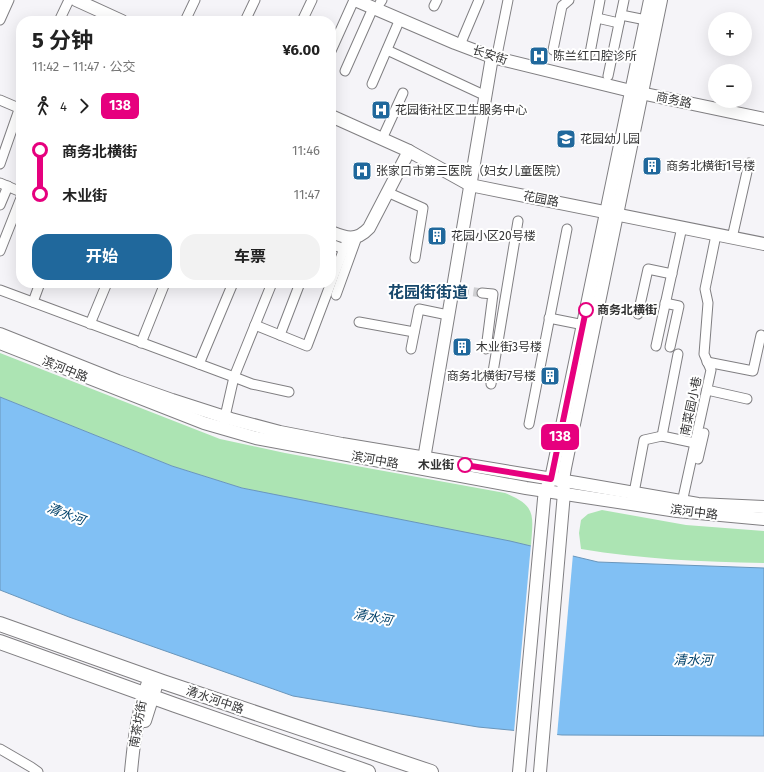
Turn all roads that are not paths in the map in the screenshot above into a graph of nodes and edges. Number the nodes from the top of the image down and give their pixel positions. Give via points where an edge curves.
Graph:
1 (3, 0) edge
2 (9, 0) edge
3 (68, 0) edge
4 (76, 0) edge
5 (195, 0) edge
6 (255, 0) edge
7 (312, 0) edge
8 (479, 0) edge
9 (508, 0) edge
10 (569, 0) edge
11 (600, 0) edge
12 (624, 0) edge
13 (650, 0) edge
14 (662, 0) edge
15 (367, 2) edge
16 (0, 7) edge
17 (61, 16) edge
18 (111, 16) edge
19 (187, 16) edge
20 (247, 16) edge
21 (304, 16) edge
22 (597, 18) junction
23 (400, 19) junction
24 (620, 19) junction
25 (0, 20) edge
26 (651, 21) junction
27 (336, 44) edge
28 (460, 45) junction
29 (387, 50) junction
30 (553, 50) dead end
31 (590, 53) dead end
32 (495, 54) junction
33 (345, 72) dead end
34 (608, 76) dead end
35 (372, 84) dead end
36 (637, 92) junction
37 (403, 93) dead end
38 (486, 96) junction
39 (0, 100) edge
40 (16, 106) edge
41 (16, 118) edge
42 (336, 118) edge
43 (764, 119) edge
44 (382, 139) junction
45 (408, 151) junction
46 (749, 163) dead end
47 (0, 164) edge
48 (4, 184) edge
49 (470, 185) junction
50 (16, 190) edge
51 (387, 192) junction
52 (0, 205) edge
53 (16, 211) edge
54 (611, 213) junction
55 (518, 222) dead end
56 (682, 227) junction
57 (567, 229) dead end
58 (336, 234) edge
59 (716, 234) junction
60 (732, 238) junction
61 (350, 241) junction
62 (336, 243) edge
63 (764, 244) edge
64 (0, 251) edge
65 (415, 258) dead end
66 (672, 274) junction
67 (336, 276) edge
68 (38, 288) edge
69 (105, 288) edge
70 (164, 288) edge
71 (231, 288) edge
72 (270, 288) edge
73 (298, 288) edge
74 (331, 288) edge
75 (0, 290) edge
76 (482, 293) tunnel mouth
77 (493, 294) junction
78 (336, 295) dead end
79 (505, 296) junction
80 (32, 302) junction
81 (666, 303) junction
82 (638, 314) dead end
83 (448, 315) junction
84 (549, 318) junction
85 (358, 322) dead end
86 (90, 324) junction
87 (255, 325) junction
88 (588, 326) junction
89 (414, 332) junction
90 (0, 334) edge
91 (280, 335) junction
92 (761, 335) dead end
93 (0, 343) edge
94 (141, 343) junction
95 (656, 346) dead end
96 (670, 347) dead end
97 (411, 349) dead end
98 (486, 349) dead end
99 (678, 354) dead end
100 (707, 362) junction
101 (199, 364) junction
102 (234, 377) junction
103 (491, 384) dead end
104 (706, 390) junction
105 (289, 392) dead end
106 (747, 399) dead end
107 (703, 406) junction
108 (223, 423) junction
109 (528, 424) dead end
110 (662, 436) junction
111 (695, 443) junction
112 (698, 459) dead end
113 (423, 463) junction
114 (557, 480) junction
115 (545, 491) junction
116 (564, 493) junction
117 (633, 499) junction
118 (681, 506) junction
119 (764, 507) edge
120 (764, 519) edge
121 (0, 624) edge
122 (0, 642) edge
123 (154, 679) junction
124 (148, 695) junction
125 (522, 747) junction
126 (0, 749) edge
127 (38, 772) edge
128 (131, 772) edge
129 (138, 772) edge
130 (368, 772) edge
131 (431, 772) edge
132 (512, 772) edge
133 (519, 772) edge
134 (540, 772) edge

1 - 16 main road
2 - 25 street
3 - 17 street
4 - 18 main road
5 - 19 street
6 - 20 street
7 - 21 street
8 - 28 street
9 - 32 street
10 - 30 street via 562,6
11 - 22 street
12 - 24 street
13 - 26 main road
14 - 26 main road
15 - 23 main road, 长安街
15 - 27 street
15 - 33 street
22 - 24 street
22 - 31 street
23 - 28 main road, 长安街
23 - 29 street
24 - 26 street
24 - 34 street
26 - 36 main road
28 - 32 main road, 长安街
29 - 35 street
29 - 38 street
32 - 36 main road, 长安街
32 - 38 main road
36 - 43 main road, 商务路
36 - 54 main road
37 - 44 street
38 - 49 main road
39 - 40 street
41 - 47 street
42 - 44 main road, 花园路
44 - 45 main road, 花园路
45 - 49 main road, 花园路
45 - 51 main road
46 - 60 street
48 - 50 street
48 - 52 street
49 - 54 main road, 花园路
49 - 83 main road via 456,289
51 - 61 main road via 365,232
51 - 65 street via 423,208
53 - 64 street
54 - 56 main road, 花园路
54 - 88 main road
55 - 79 street
56 - 59 main road, 花园路
56 - 66 street
57 - 84 street
58 - 61 main road
59 - 60 main road, 花园路
59 - 100 street, 南菜园小巷 via 705,288 708,303 704,354
60 - 63 main road, 花园路
61 - 62 street
61 - 67 street
61 - 78 street
66 - 81 street
66 - 82 street via 648,269
68 - 80 street
69 - 86 street
70 - 94 street
71 - 101 street
72 - 87 street
73 - 91 street
74 - 91 street via 308,346
75 - 80 street
76 - 77 street
77 - 79 street
77 - 98 street
79 - 103 street
80 - 86 street
81 - 95 street
81 - 96 street via 679,306
83 - 89 street via 418,309
83 - 113 main road
84 - 88 street
84 - 109 street
85 - 89 street
86 - 94 street
87 - 91 street
87 - 102 street
88 - 114 main road
89 - 97 street
90 - 108 main road, 滨河中路
92 - 100 street via 753,371
93 - 108 main road, 滨河中路 via 143,400
94 - 101 street
99 - 110 street
100 - 104 street, 南菜园小巷 via 710,370
101 - 102 street
102 - 105 street via 252,384
102 - 108 street
104 - 106 street
104 - 107 street, 南菜园小巷
107 - 111 street, 南菜园小巷
107 - 112 street via 709,408
108 - 113 main road, 滨河中路 via 287,433
110 - 111 street
110 - 117 street via 644,440
111 - 118 street, 南菜园小巷
113 - 114 main road, 滨河中路
113 - 115 main road, 滨河中路
114 - 115 main road
114 - 116 main road
114 - 117 main road, 滨河中路
115 - 116 main road, 滨河中路
115 - 125 main road
116 - 117 main road, 滨河中路
116 - 134 main road
117 - 118 main road, 滨河中路
118 - 119 main road, 滨河中路 via 698,504
118 - 120 main road, 滨河中路
121 - 123 main road, 清水河中路
122 - 124 main road, 清水河中路
123 - 124 main road, 南茶坊街
123 - 131 main road, 清水河中路
124 - 128 main road, 南茶坊街 via 134,735
124 - 129 main road, 南茶坊街
124 - 130 main road, 清水河中路
125 - 132 main road
125 - 133 main road
126 - 127 street

